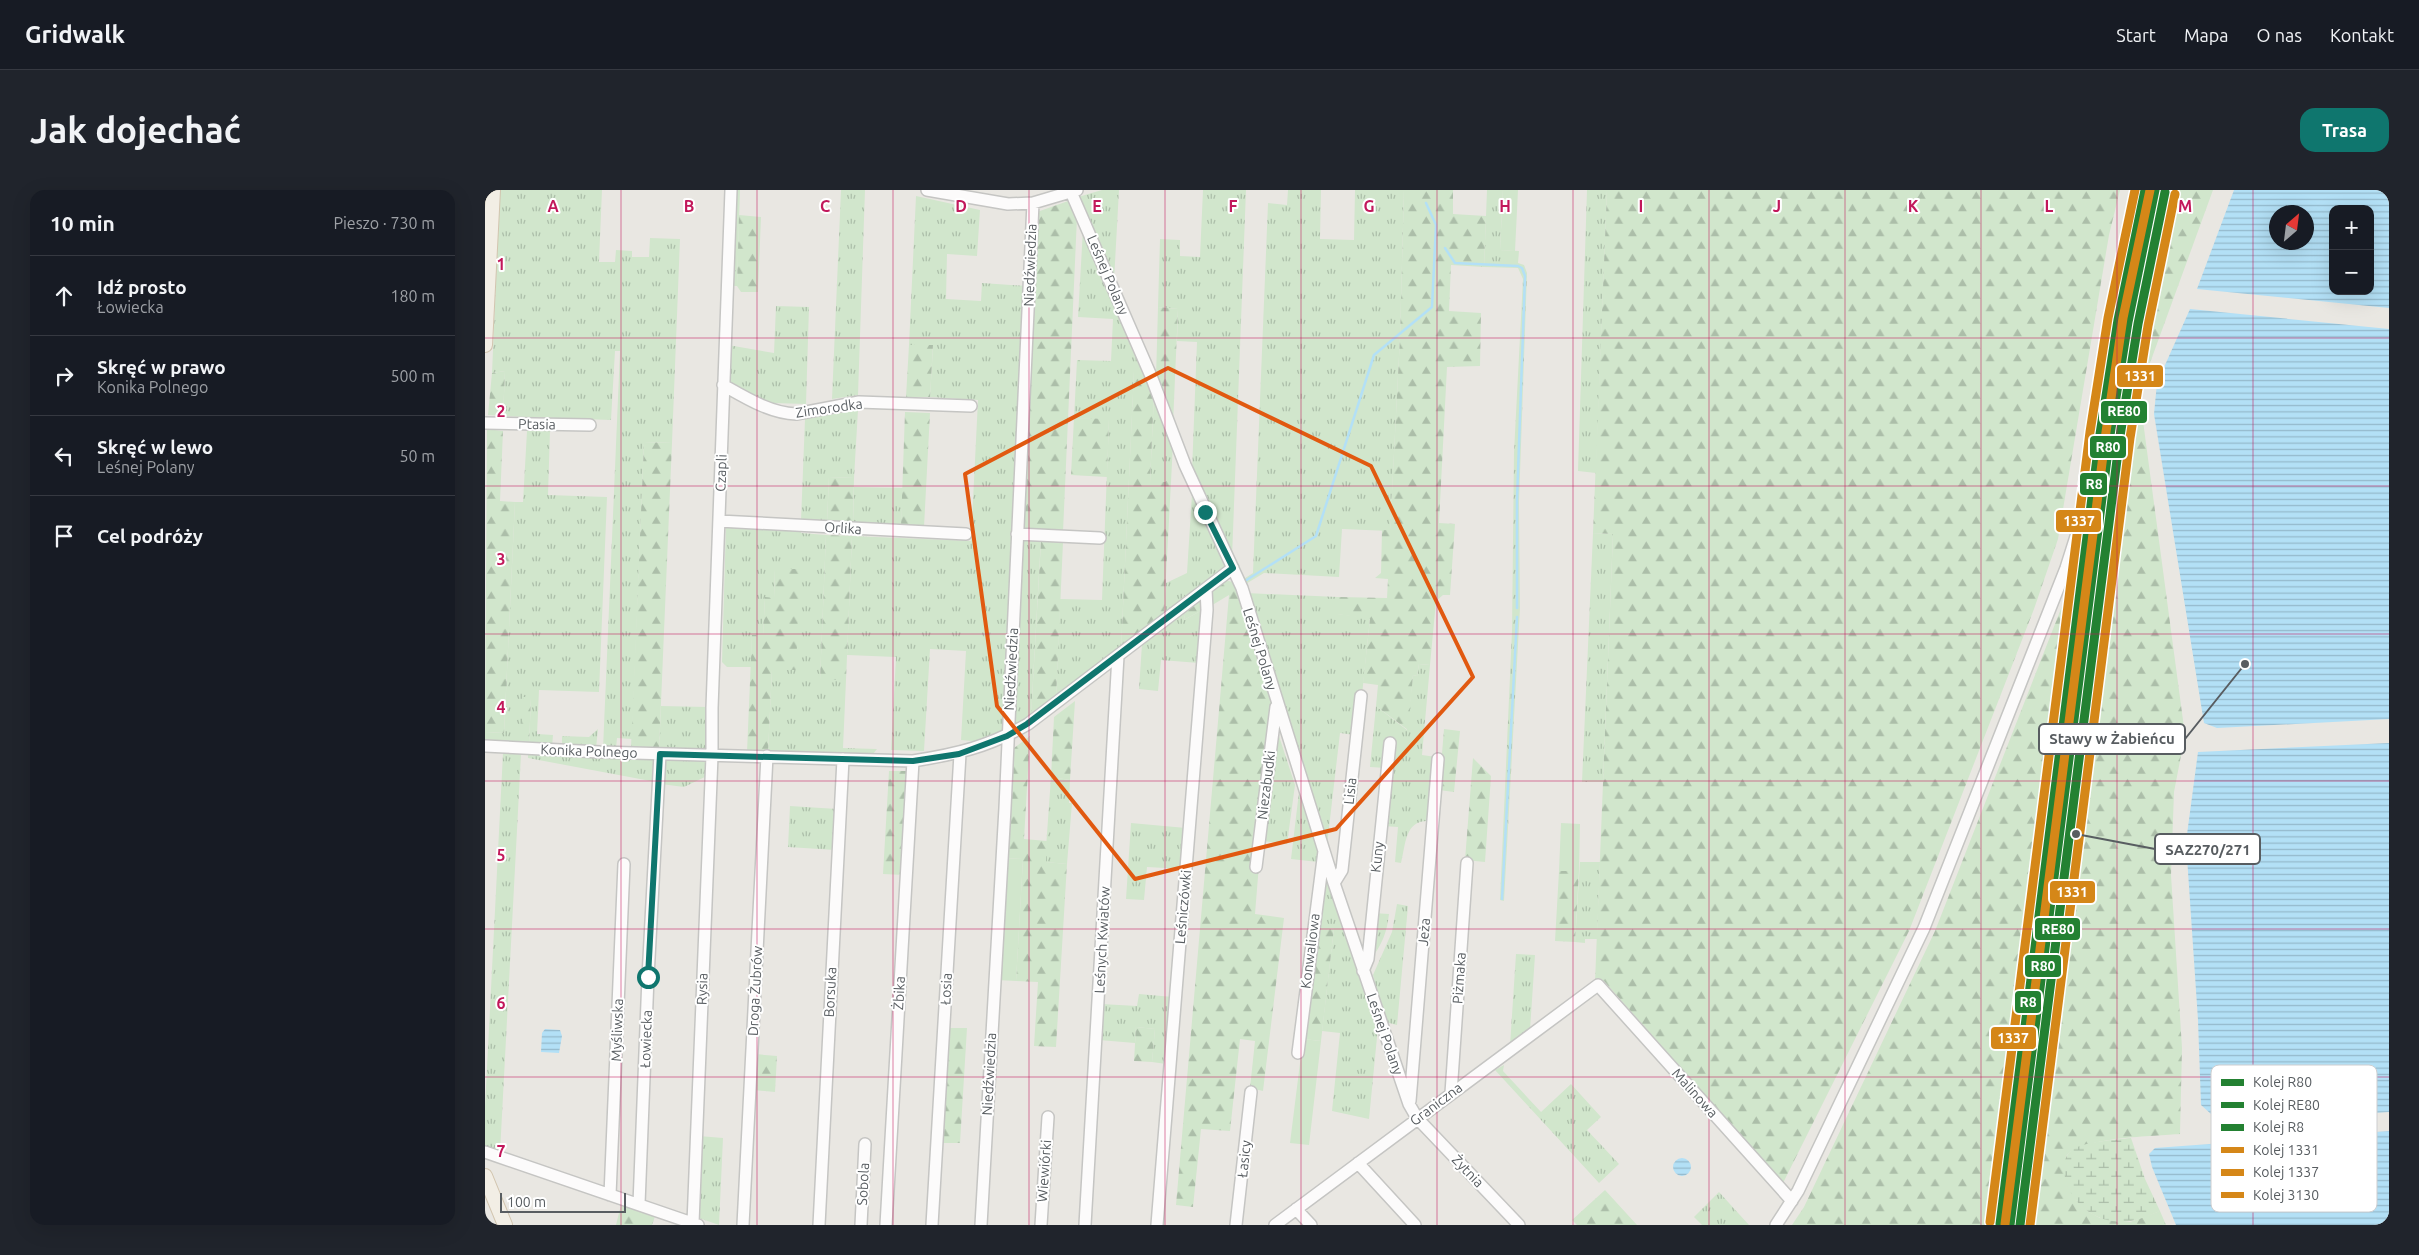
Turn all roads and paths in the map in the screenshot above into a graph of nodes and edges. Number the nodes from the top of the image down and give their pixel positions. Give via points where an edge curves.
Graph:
1 (493, 190) edge
2 (731, 190) edge
3 (927, 190) edge
4 (2139, 190) edge
5 (1075, 191) edge
6 (1033, 203) junction
7 (485, 345) edge
8 (723, 385) junction
9 (971, 406) dead end
10 (485, 423) edge
11 (590, 425) dead end
12 (719, 521) junction
13 (966, 534) dead end
14 (1017, 534) junction
15 (1100, 538) dead end
16 (1233, 568) junction
17 (1206, 589) junction
18 (1118, 656) junction
19 (1361, 696) dead end
20 (1277, 703) junction
21 (1007, 736) junction
22 (1390, 743) dead end
23 (485, 746) edge
24 (660, 754) junction
25 (959, 754) junction
26 (712, 756) junction
27 (767, 756) junction
28 (843, 759) junction
29 (1438, 760) dead end
30 (913, 761) junction
31 (1325, 850) junction
32 (1467, 862) dead end
33 (624, 864) dead end
34 (1256, 867) dead end
35 (1334, 883) junction
36 (1363, 971) junction
37 (1598, 985) joint
38 (1298, 1053) dead end
39 (1251, 1092) dead end
40 (1451, 1093) junction
41 (1409, 1104) junction
42 (1048, 1117) dead end
43 (1417, 1118) junction
44 (865, 1144) dead end
45 (485, 1152) edge
46 (1358, 1163) junction
47 (485, 1176) edge
48 (611, 1195) junction
49 (1792, 1201) junction
50 (639, 1204) junction
51 (1296, 1209) junction
52 (695, 1224) edge
53 (505, 1225) edge
54 (743, 1225) edge
55 (819, 1225) edge
56 (861, 1225) edge
57 (886, 1225) edge
58 (932, 1225) edge
59 (981, 1225) edge
60 (1041, 1225) edge
61 (1085, 1225) edge
62 (1157, 1225) edge
63 (1236, 1225) edge
64 (1275, 1225) edge
65 (1311, 1225) edge
66 (1415, 1225) edge
67 (1519, 1225) edge
68 (1776, 1225) edge

1 - 7 main road
2 - 8 street, Czapli
3 - 6 street via 1007,204
4 - 49 street via 2104,361 2085,508 2066,568 1924,928
5 - 6 street
5 - 16 street, Leśnej Polany via 1189,473
6 - 14 street, Niedźwiedzia
8 - 9 street, Zimorodka via 773,411 786,414 859,402
8 - 12 street, Czapli
10 - 11 street, Ptasia
12 - 13 street, Orlika
12 - 26 street, Czapli
14 - 15 street
14 - 21 street, Niedźwiedzia
16 - 17 street, Konika Polnego
16 - 20 street, Leśnej Polany
17 - 18 street, Konika Polnego
17 - 62 street, Leśniczówki via 1207,610
18 - 21 street, Konika Polnego
18 - 61 street, Leśnych Kwiatów
19 - 35 street, Lisia via 1342,870
20 - 31 street, Leśnej Polany
20 - 34 street, Niezabudki
21 - 25 street, Konika Polnego
21 - 59 street, Niedźwiedzia
22 - 36 street, Kuny via 1369,958
23 - 24 street, Konika Polnego
24 - 26 street, Konika Polnego
24 - 50 street, Łowiecka
25 - 30 street, Konika Polnego
25 - 58 street, Łosia
26 - 27 street, Konika Polnego
26 - 52 street, Rysia
27 - 28 street, Konika Polnego
27 - 54 street, Droga Żubrów
28 - 30 street, Konika Polnego
28 - 55 street, Borsuka
29 - 41 street, Jeża
30 - 57 street, Żbika
31 - 35 street, Leśnej Polany
31 - 38 street, Konwaliowa
32 - 40 street, Piżmaka
33 - 48 street, Myśliwska
35 - 36 street, Leśnej Polany
36 - 41 street, Leśnej Polany
37 - 40 street, Graniczna
37 - 49 street, Malinowa
39 - 63 street, Łasicy
40 - 43 street, Graniczna
41 - 43 street, Leśnej Polany
42 - 60 street, Wiewiórki
43 - 46 street, Graniczna
43 - 67 street, Żytnia
44 - 56 street, Sobola
45 - 48 street
46 - 51 street, Graniczna
46 - 66 street
47 - 53 main road
48 - 50 street
49 - 68 street
50 - 52 street
51 - 64 street, Graniczna
51 - 65 street

